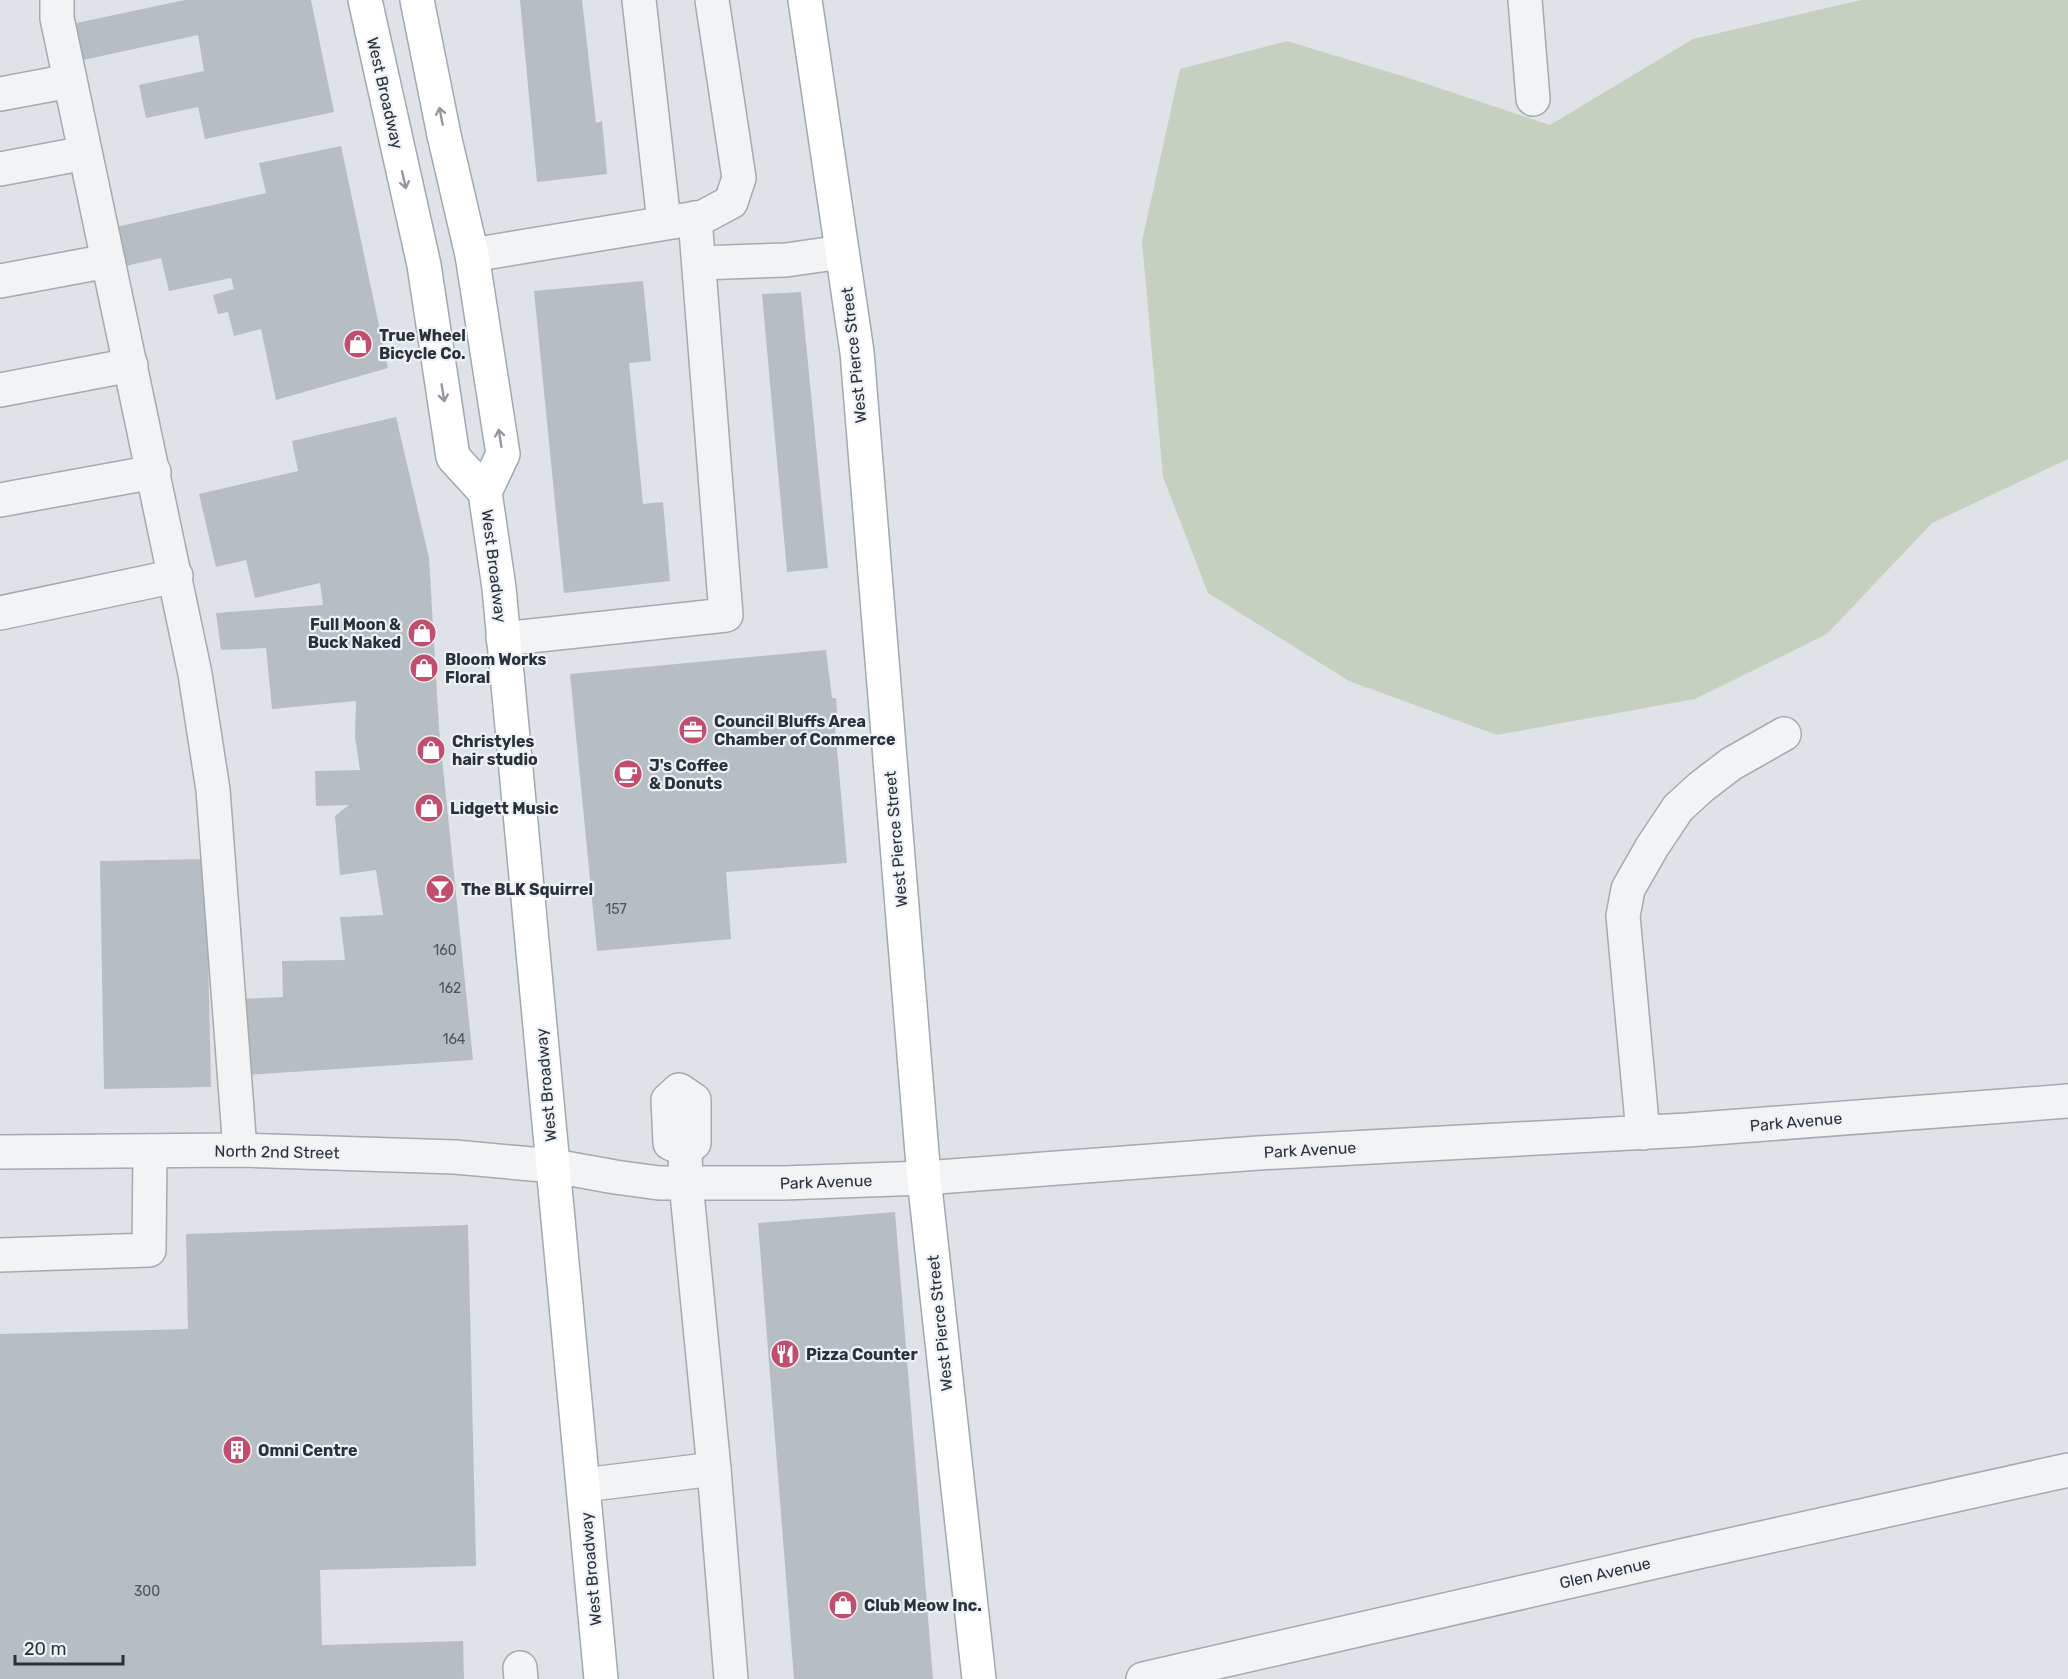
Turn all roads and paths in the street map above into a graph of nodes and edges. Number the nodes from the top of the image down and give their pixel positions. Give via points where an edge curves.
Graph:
1 (57, 0) edge
2 (366, 0) edge
3 (417, 0) edge
4 (639, 0) edge
5 (712, 0) edge
6 (805, 0) edge
7 (1525, 0) edge
8 (70, 81) junction
9 (0, 94) edge
10 (1533, 99) dead end
11 (86, 153) junction
12 (0, 169) edge
13 (679, 220) junction
14 (842, 252) junction
15 (472, 255) junction
16 (108, 261) junction
17 (699, 263) junction
18 (0, 281) edge
19 (131, 365) junction
20 (0, 390) edge
21 (154, 472) junction
22 (485, 492) junction
23 (0, 500) edge
24 (176, 576) junction
25 (0, 613) edge
26 (503, 639) junction
27 (1784, 734) dead end
28 (2068, 1101) edge
29 (1643, 1133) junction
30 (240, 1150) junction
31 (685, 1150) dead end
32 (150, 1151) junction
33 (0, 1152) edge
34 (554, 1166) junction
35 (924, 1178) junction
36 (686, 1183) junction
37 (0, 1255) edge
38 (714, 1468) junction
39 (2068, 1470) edge
40 (584, 1485) junction
41 (602, 1679) edge
42 (731, 1679) edge
43 (980, 1679) edge
44 (1143, 1679) edge

1 - 8 street
2 -> 22 main road, West Broadway via 424,265 453,457
15 -> 3 main road, West Broadway
4 - 13 street
5 - 13 street via 739,178 731,202 703,217
6 - 14 main road, West Pierce Street
7 - 10 street
8 - 9 street
8 - 11 street
11 - 12 street
11 - 16 street
13 - 15 street
13 - 17 street
14 - 17 street via 786,260
14 - 35 main road, West Pierce Street via 858,364
22 -> 15 main road, West Broadway via 503,454
16 - 18 street
16 - 19 street
17 - 26 street via 726,615
19 - 20 street
19 - 21 street
21 - 23 street
21 - 24 street
22 - 26 main road, West Broadway
24 - 25 street
24 - 30 street via 213,790
26 - 34 main road, West Broadway
27 - 29 street via 1731,764 1678,808 1628,889 1623,916
28 - 29 street, Park Avenue
29 - 35 street, Park Avenue via 1258,1153
30 - 32 street, North 2nd Street
30 - 34 street, North 2nd Street via 455,1157
31 - 36 street
32 - 33 street, North 2nd Street
32 - 37 street via 149,1250
34 - 36 street, Park Avenue via 615,1178
34 - 40 main road, West Broadway
35 - 36 street, Park Avenue via 783,1184
35 - 43 main road, West Pierce Street
36 - 38 street
38 - 40 street
38 - 42 street
39 - 44 street, Glen Avenue
40 - 41 main road, West Broadway

